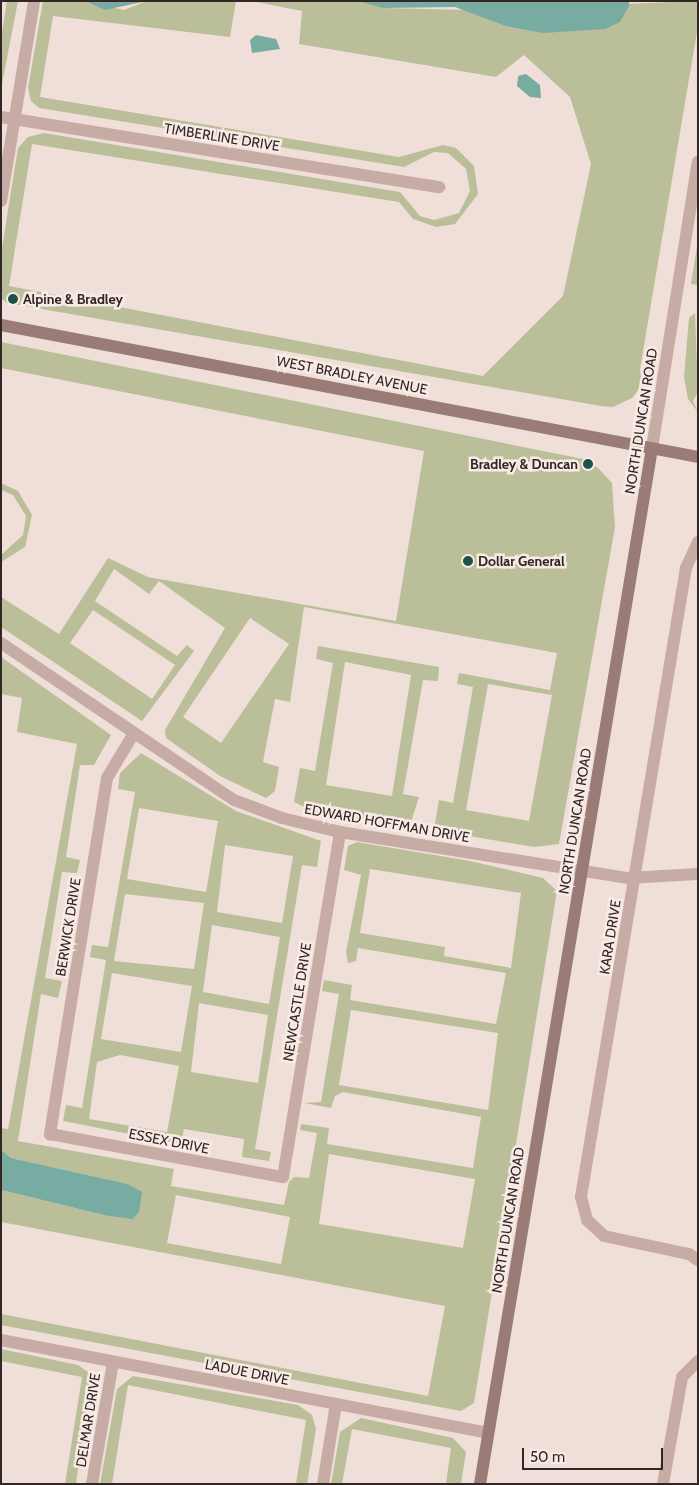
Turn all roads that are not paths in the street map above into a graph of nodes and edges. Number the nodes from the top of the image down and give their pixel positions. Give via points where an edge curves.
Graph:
1 (34, 1) edge
2 (1, 116) edge
3 (15, 118) junction
4 (698, 162) edge
5 (439, 187) dead end
6 (1, 201) edge
7 (1, 325) edge
8 (652, 448) junction
9 (698, 457) edge
10 (698, 542) edge
11 (1, 643) edge
12 (134, 733) junction
13 (340, 832) junction
14 (582, 870) junction
15 (698, 874) edge
16 (635, 878) junction
17 (50, 1134) joint
18 (283, 1177) joint
19 (698, 1260) edge
20 (1, 1340) edge
21 (698, 1360) edge
22 (113, 1362) junction
23 (336, 1404) junction
24 (488, 1433) junction
25 (92, 1484) edge
26 (323, 1484) edge
27 (480, 1484) edge
28 (663, 1484) edge

1 - 3 street
2 - 3 street, TIMBERLINE DRIVE
3 - 5 street, TIMBERLINE DRIVE
3 - 6 street
4 - 8 street, NORTH DUNCAN ROAD
7 - 8 main road, WEST BRADLEY AVENUE
8 - 9 main road, WEST BRADLEY AVENUE
8 - 14 main road, NORTH DUNCAN ROAD
10 - 16 street, KARA DRIVE via 686,568
11 - 12 street, EDWARD HOFFMAN DRIVE
12 - 13 street, EDWARD HOFFMAN DRIVE via 234,800 282,818
12 - 17 street, BERWICK DRIVE via 107,778
13 - 14 street, EDWARD HOFFMAN DRIVE
13 - 18 street, NEWCASTLE DRIVE
14 - 16 street, EDWARD HOFFMAN DRIVE
14 - 24 main road, NORTH DUNCAN ROAD
15 - 16 street, EDWARD HOFFMAN DRIVE
16 - 19 street, KARA DRIVE via 583,1209 587,1220 604,1236 689,1254
17 - 18 street, ESSEX DRIVE
20 - 22 street, LADUE DRIVE
21 - 28 street via 682,1377
22 - 23 street, LADUE DRIVE
22 - 25 street, DELMAR DRIVE
23 - 24 street, LADUE DRIVE
23 - 26 street
24 - 27 main road, NORTH DUNCAN ROAD

